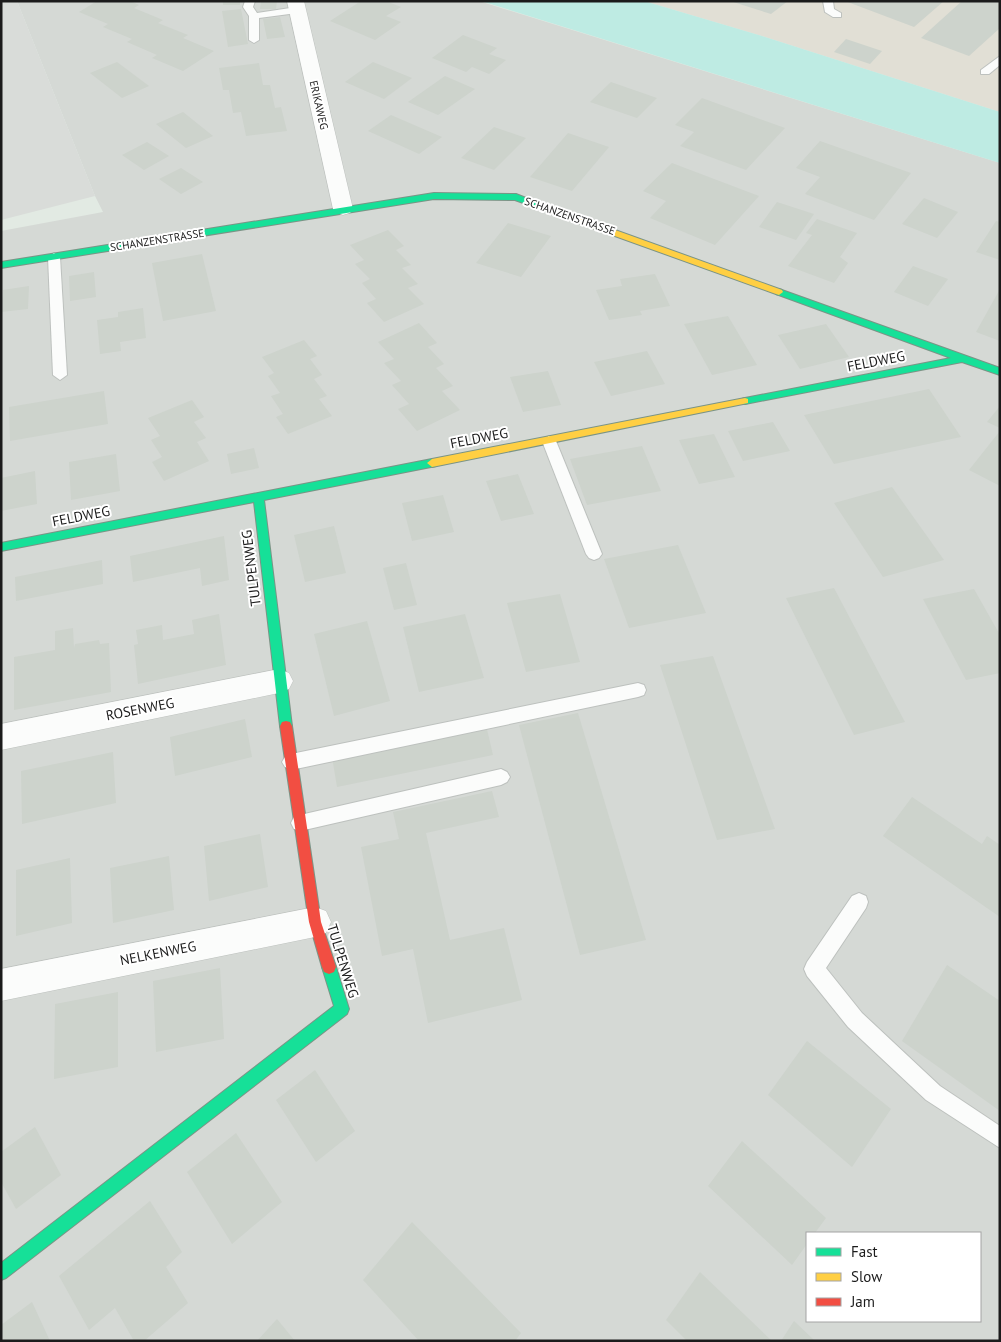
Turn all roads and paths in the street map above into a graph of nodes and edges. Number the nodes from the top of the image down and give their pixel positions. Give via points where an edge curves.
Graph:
1 (250, 1) edge
2 (828, 1) edge
3 (296, 6) edge
4 (837, 15) dead end
5 (254, 16) junction
6 (254, 40) dead end
7 (1000, 59) edge
8 (985, 72) dead end
9 (343, 208) junction
10 (54, 257) junction
11 (1, 265) edge
12 (962, 359) junction
13 (1000, 372) edge
14 (60, 375) dead end
15 (549, 440) junction
16 (258, 496) junction
17 (1, 547) edge
18 (594, 554) dead end
19 (279, 681) junction
20 (638, 690) dead end
21 (1, 738) edge
22 (291, 762) junction
23 (501, 777) dead end
24 (300, 823) junction
25 (859, 902) dead end
26 (315, 922) junction
27 (1, 985) edge
28 (1000, 1138) edge
29 (1, 1273) edge

1 - 5 lane via 248,7
2 - 4 lane via 829,10
3 - 5 lane
3 - 9 street, ERIKAWEG
5 - 6 lane
7 - 8 lane
9 - 10 street, SCHANZENSTRASSE
9 - 12 street, SCHANZENSTRASSE via 434,196 516,197
10 - 11 street, SCHANZENSTRASSE
10 - 14 lane
12 - 13 street, SCHANZENSTRASSE
12 - 15 street, FELDWEG
15 - 16 street, FELDWEG
15 - 18 lane
16 - 17 street, FELDWEG
16 - 19 street, TULPENWEG
19 - 21 street, ROSENWEG
19 - 22 street, TULPENWEG
20 - 22 lane
22 - 24 street, TULPENWEG
23 - 24 lane
24 - 26 street, TULPENWEG
25 - 28 lane via 814,969 855,1020 933,1093
26 - 27 street, NELKENWEG
26 - 29 street, TULPENWEG via 342,1009

